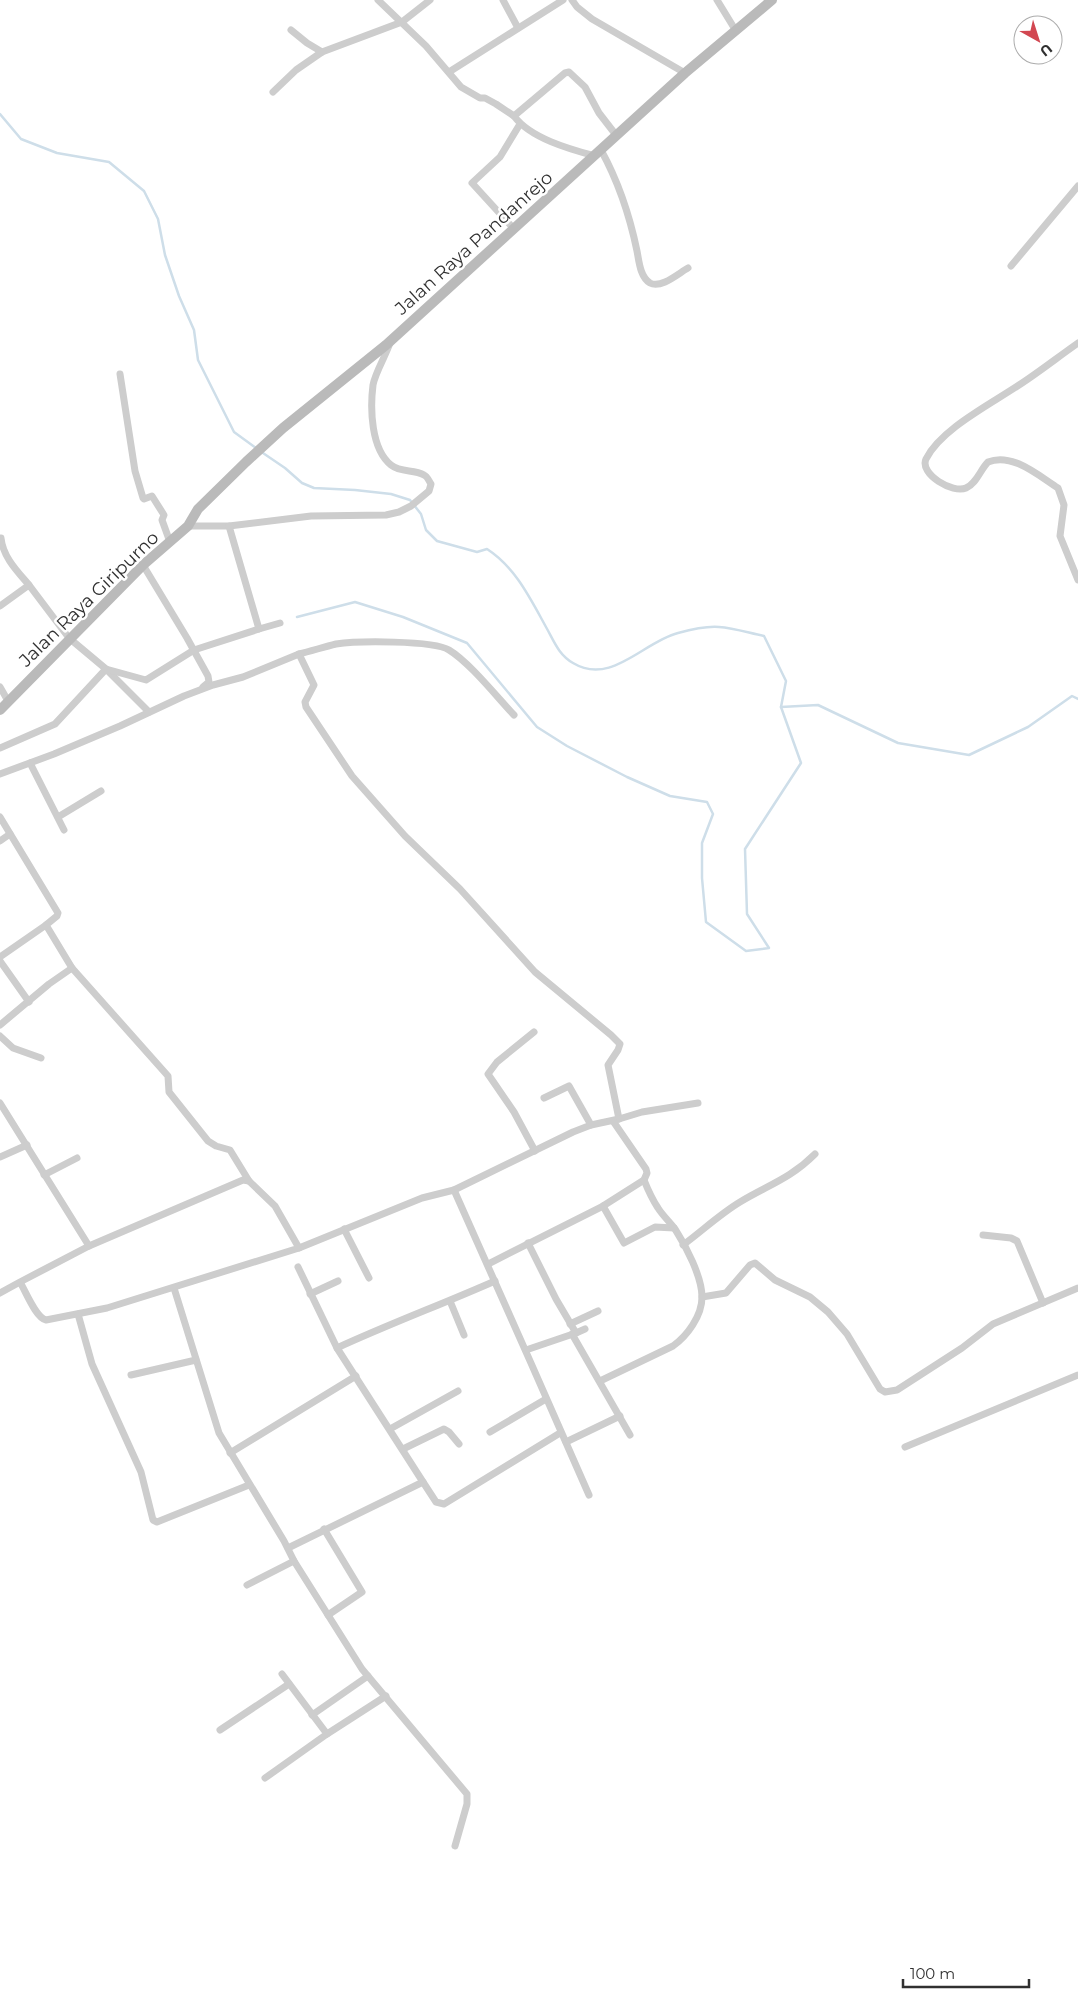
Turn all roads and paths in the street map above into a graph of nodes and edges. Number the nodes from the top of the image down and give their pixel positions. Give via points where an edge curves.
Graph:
1 (378, 0) edge
2 (430, 0) edge
3 (503, 0) edge
4 (563, 0) edge
5 (572, 0) edge
6 (717, 0) edge
7 (772, 0) edge
8 (402, 22) junction
9 (518, 28) junction
10 (291, 30) dead end
11 (736, 31) junction
12 (322, 52) junction
13 (448, 72) junction
14 (685, 72) junction
15 (274, 92) dead end
16 (514, 116) junction
17 (520, 124) junction
18 (616, 135) junction
19 (598, 153) junction
20 (1078, 186) edge
21 (514, 229) junction
22 (1011, 266) dead end
23 (688, 268) dead end
24 (392, 339) junction
25 (1078, 342) edge
26 (120, 374) dead end
27 (198, 509) joint
28 (188, 526) junction
29 (229, 526) junction
30 (0, 539) edge
31 (170, 542) junction
32 (143, 565) junction
33 (1078, 580) edge
34 (29, 585) junction
35 (0, 606) edge
36 (280, 623) dead end
37 (259, 629) junction
38 (69, 638) junction
39 (196, 653) junction
40 (299, 654) junction
41 (108, 671) junction
42 (0, 687) edge
43 (196, 691) junction
44 (8, 701) junction
45 (0, 710) edge
46 (149, 712) junction
47 (514, 715) dead end
48 (0, 748) edge
49 (30, 763) junction
50 (0, 774) edge
51 (101, 791) dead end
52 (0, 817) edge
53 (58, 818) junction
54 (64, 830) dead end
55 (10, 834) junction
56 (0, 841) edge
57 (46, 925) junction
58 (0, 957) edge
59 (0, 961) edge
60 (72, 968) junction
61 (29, 1002) junction
62 (0, 1025) edge
63 (534, 1032) dead end
64 (0, 1036) edge
65 (41, 1058) dead end
66 (544, 1098) dead end
67 (0, 1103) edge
68 (698, 1103) dead end
69 (616, 1120) junction
70 (591, 1125) junction
71 (26, 1145) junction
72 (535, 1151) junction
73 (815, 1154) dead end
74 (0, 1156) edge
75 (77, 1158) dead end
76 (44, 1174) junction
77 (644, 1180) junction
78 (249, 1182) junction
79 (454, 1190) junction
80 (603, 1206) junction
81 (674, 1228) junction
82 (344, 1229) junction
83 (982, 1235) dead end
84 (528, 1243) junction
85 (683, 1245) junction
86 (89, 1246) junction
87 (299, 1248) junction
88 (488, 1264) junction
89 (298, 1267) dead end
90 (369, 1278) dead end
91 (338, 1281) dead end
92 (20, 1282) junction
93 (496, 1282) junction
94 (174, 1288) junction
95 (1078, 1288) edge
96 (0, 1293) edge
97 (310, 1294) junction
98 (702, 1297) junction
99 (450, 1301) junction
100 (1043, 1303) junction
101 (598, 1311) dead end
102 (78, 1314) junction
103 (570, 1324) junction
104 (585, 1329) dead end
105 (574, 1333) junction
106 (464, 1335) dead end
107 (337, 1348) junction
108 (526, 1350) junction
109 (196, 1360) junction
110 (131, 1375) dead end
111 (1078, 1375) edge
112 (356, 1376) junction
113 (600, 1381) junction
114 (458, 1391) dead end
115 (546, 1399) junction
116 (620, 1416) junction
117 (390, 1429) junction
118 (490, 1432) dead end
119 (560, 1432) junction
120 (630, 1435) dead end
121 (566, 1442) junction
122 (459, 1444) dead end
123 (905, 1447) dead end
124 (403, 1449) junction
125 (230, 1453) junction
126 (423, 1482) junction
127 (249, 1485) junction
128 (590, 1495) dead end
129 (324, 1529) junction
130 (288, 1548) junction
131 (294, 1561) junction
132 (248, 1585) dead end
133 (328, 1615) junction
134 (282, 1674) dead end
135 (368, 1676) junction
136 (289, 1684) junction
137 (386, 1696) junction
138 (312, 1715) junction
139 (220, 1730) dead end
140 (327, 1734) junction
141 (265, 1778) dead end
142 (455, 1846) dead end

1 - 8 street
2 - 8 street
3 - 9 street
4 - 9 street
5 - 14 street via 592,19
6 - 11 street
7 - 11 main road, Jalan Raya Pandanrejo
8 - 12 street
8 - 13 street
9 - 13 street
10 - 12 street
11 - 14 main road, Jalan Raya Pandanrejo
12 - 15 street via 296,70
13 - 16 street via 461,87
14 - 18 main road, Jalan Raya Pandanrejo
16 - 17 street
16 - 18 street via 565,73 571,72 585,87
17 - 19 street via 569,149
17 - 21 street via 500,156 472,183
18 - 19 main road, Jalan Raya Pandanrejo
19 - 21 main road, Jalan Raya Pandanrejo
19 - 23 street via 612,171 645,278 658,284
20 - 22 street
21 - 24 main road, Jalan Raya Pandanrejo
24 - 27 main road, Jalan Raya Pandanrejo via 283,428
24 - 29 street via 373,384 374,434 386,461 402,471 424,475 432,487 411,506 386,516 311,516
25 - 33 street via 964,421 940,442 924,464 932,476 959,490 975,482 988,462 998,459 1012,461 1058,488 1064,505 1060,536
26 - 31 street via 142,498 152,496 164,515 162,520
27 - 28 main road, Jalan Raya Giripurno
28 - 29 street
28 - 31 main road, Jalan Raya Giripurno
29 - 37 street
30 - 34 street via 6,556
31 - 32 main road, Jalan Raya Giripurno
32 - 38 main road, Jalan Raya Giripurno
32 - 39 street
34 - 35 street
34 - 38 street
36 - 37 street
37 - 39 street
38 - 41 street
38 - 44 main road, Jalan Raya Giripurno
39 - 41 street via 146,680
39 - 43 street via 208,676 208,682
40 - 43 street via 243,677
40 - 47 street via 337,644 406,642 444,648 467,666
40 - 69 street via 314,685 305,702 306,707 352,776 535,972 618,1042 619,1048 608,1065
41 - 46 street
41 - 48 street via 55,724
42 - 44 street
43 - 46 street
44 - 45 main road, Jalan Raya Giripurno
46 - 49 street
49 - 50 street
49 - 53 street
51 - 53 street
52 - 55 street
53 - 54 street
55 - 56 street
55 - 57 street via 58,913
57 - 58 street
57 - 60 street
59 - 61 street
60 - 61 street
60 - 78 street via 168,1075 169,1092 208,1141 230,1150
61 - 62 street
63 - 72 street via 497,1062 488,1074
64 - 65 street via 13,1048
66 - 70 street via 569,1086
67 - 71 street
68 - 69 street via 642,1112
69 - 70 street
69 - 77 street via 646,1170
70 - 72 street
71 - 74 street
71 - 76 street
72 - 79 street
73 - 85 street via 802,1167 739,1203
75 - 76 street
76 - 86 street
77 - 80 street
77 - 81 street via 658,1209
78 - 86 street via 243,1180
78 - 87 street via 276,1206
79 - 82 street via 422,1198
79 - 88 street
80 - 81 street via 624,1243 655,1227
80 - 84 street
81 - 85 street
82 - 87 street
82 - 90 street
83 - 100 street via 1017,1241
84 - 88 street
84 - 103 street
85 - 98 street via 695,1267
86 - 92 street
87 - 94 street
88 - 93 street
89 - 97 street
91 - 97 street
92 - 96 street
92 - 102 street via 42,1319
93 - 99 street
93 - 108 street
94 - 102 street
94 - 109 street
95 - 100 street
97 - 107 street
98 - 100 street via 726,1293 750,1264 755,1263 775,1280 810,1297 828,1312 847,1334 880,1389 890,1392 933,1368 993,1324
98 - 113 street via 696,1321 680,1341
99 - 106 street
99 - 107 street
101 - 103 street
102 - 127 street via 92,1364 139,1467 153,1520 157,1522
103 - 105 street
104 - 105 street
105 - 108 street
105 - 113 street
107 - 112 street
108 - 115 street
109 - 110 street
109 - 125 street via 219,1433
111 - 123 street
112 - 117 street
112 - 125 street
113 - 116 street
114 - 117 street
115 - 118 street
115 - 119 street
116 - 120 street
116 - 121 street
117 - 124 street
119 - 121 street
119 - 126 street via 444,1504 436,1502
121 - 128 street
122 - 124 street via 444,1429
124 - 126 street
125 - 127 street
126 - 129 street
127 - 130 street
129 - 130 street
129 - 133 street via 362,1592
130 - 131 street
131 - 132 street
131 - 133 street
133 - 135 street
134 - 136 street
135 - 137 street
135 - 138 street
136 - 138 street
136 - 139 street
137 - 140 street
137 - 142 street via 467,1794
138 - 140 street
140 - 141 street

